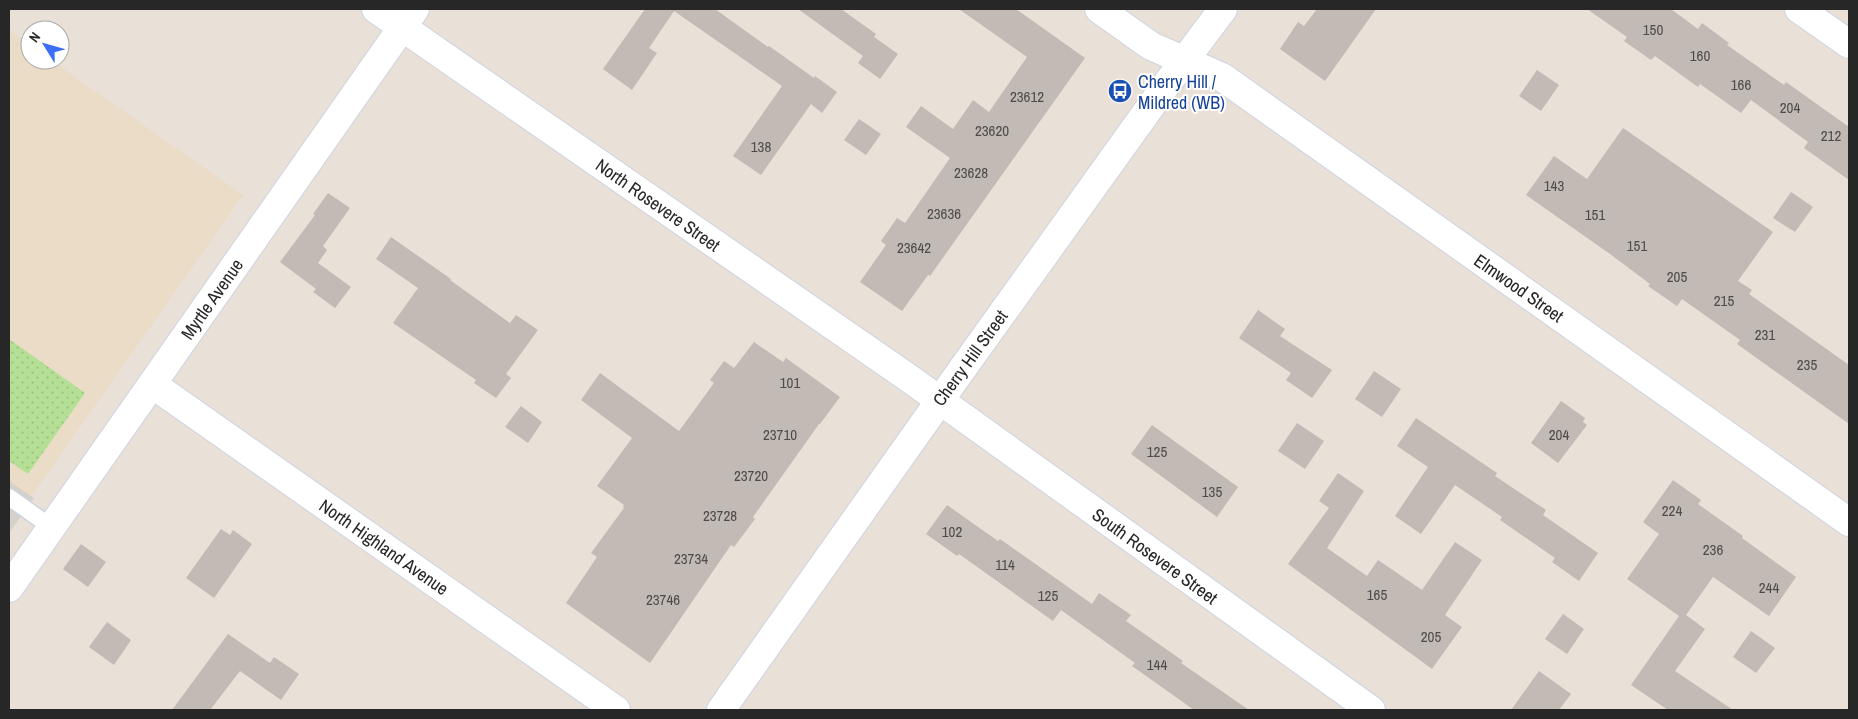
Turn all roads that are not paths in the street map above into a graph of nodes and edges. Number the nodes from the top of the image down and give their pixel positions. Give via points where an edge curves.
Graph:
1 (376, 9) edge
2 (1099, 9) edge
3 (1223, 9) edge
4 (1799, 9) edge
5 (409, 18) edge
6 (1849, 44) edge
7 (1184, 60) junction
8 (152, 384) junction
9 (940, 401) junction
10 (9, 497) edge
11 (1849, 522) edge
12 (51, 527) junction
13 (9, 588) edge
14 (616, 710) edge
15 (721, 710) edge
16 (1371, 710) edge

1 - 5 street, North Rosevere Street
2 - 7 street, Elmwood Street via 1151,46
3 - 7 street, Cherry Hill Street
4 - 6 street
5 - 8 street, Myrtle Avenue
5 - 9 street, North Rosevere Street
7 - 9 street, Cherry Hill Street
7 - 11 street, Elmwood Street via 1222,77
8 - 12 street, Myrtle Avenue
8 - 14 street, North Highland Avenue
9 - 15 street, Cherry Hill Street
9 - 16 street, South Rosevere Street
10 - 12 lane
12 - 13 street, Myrtle Avenue

